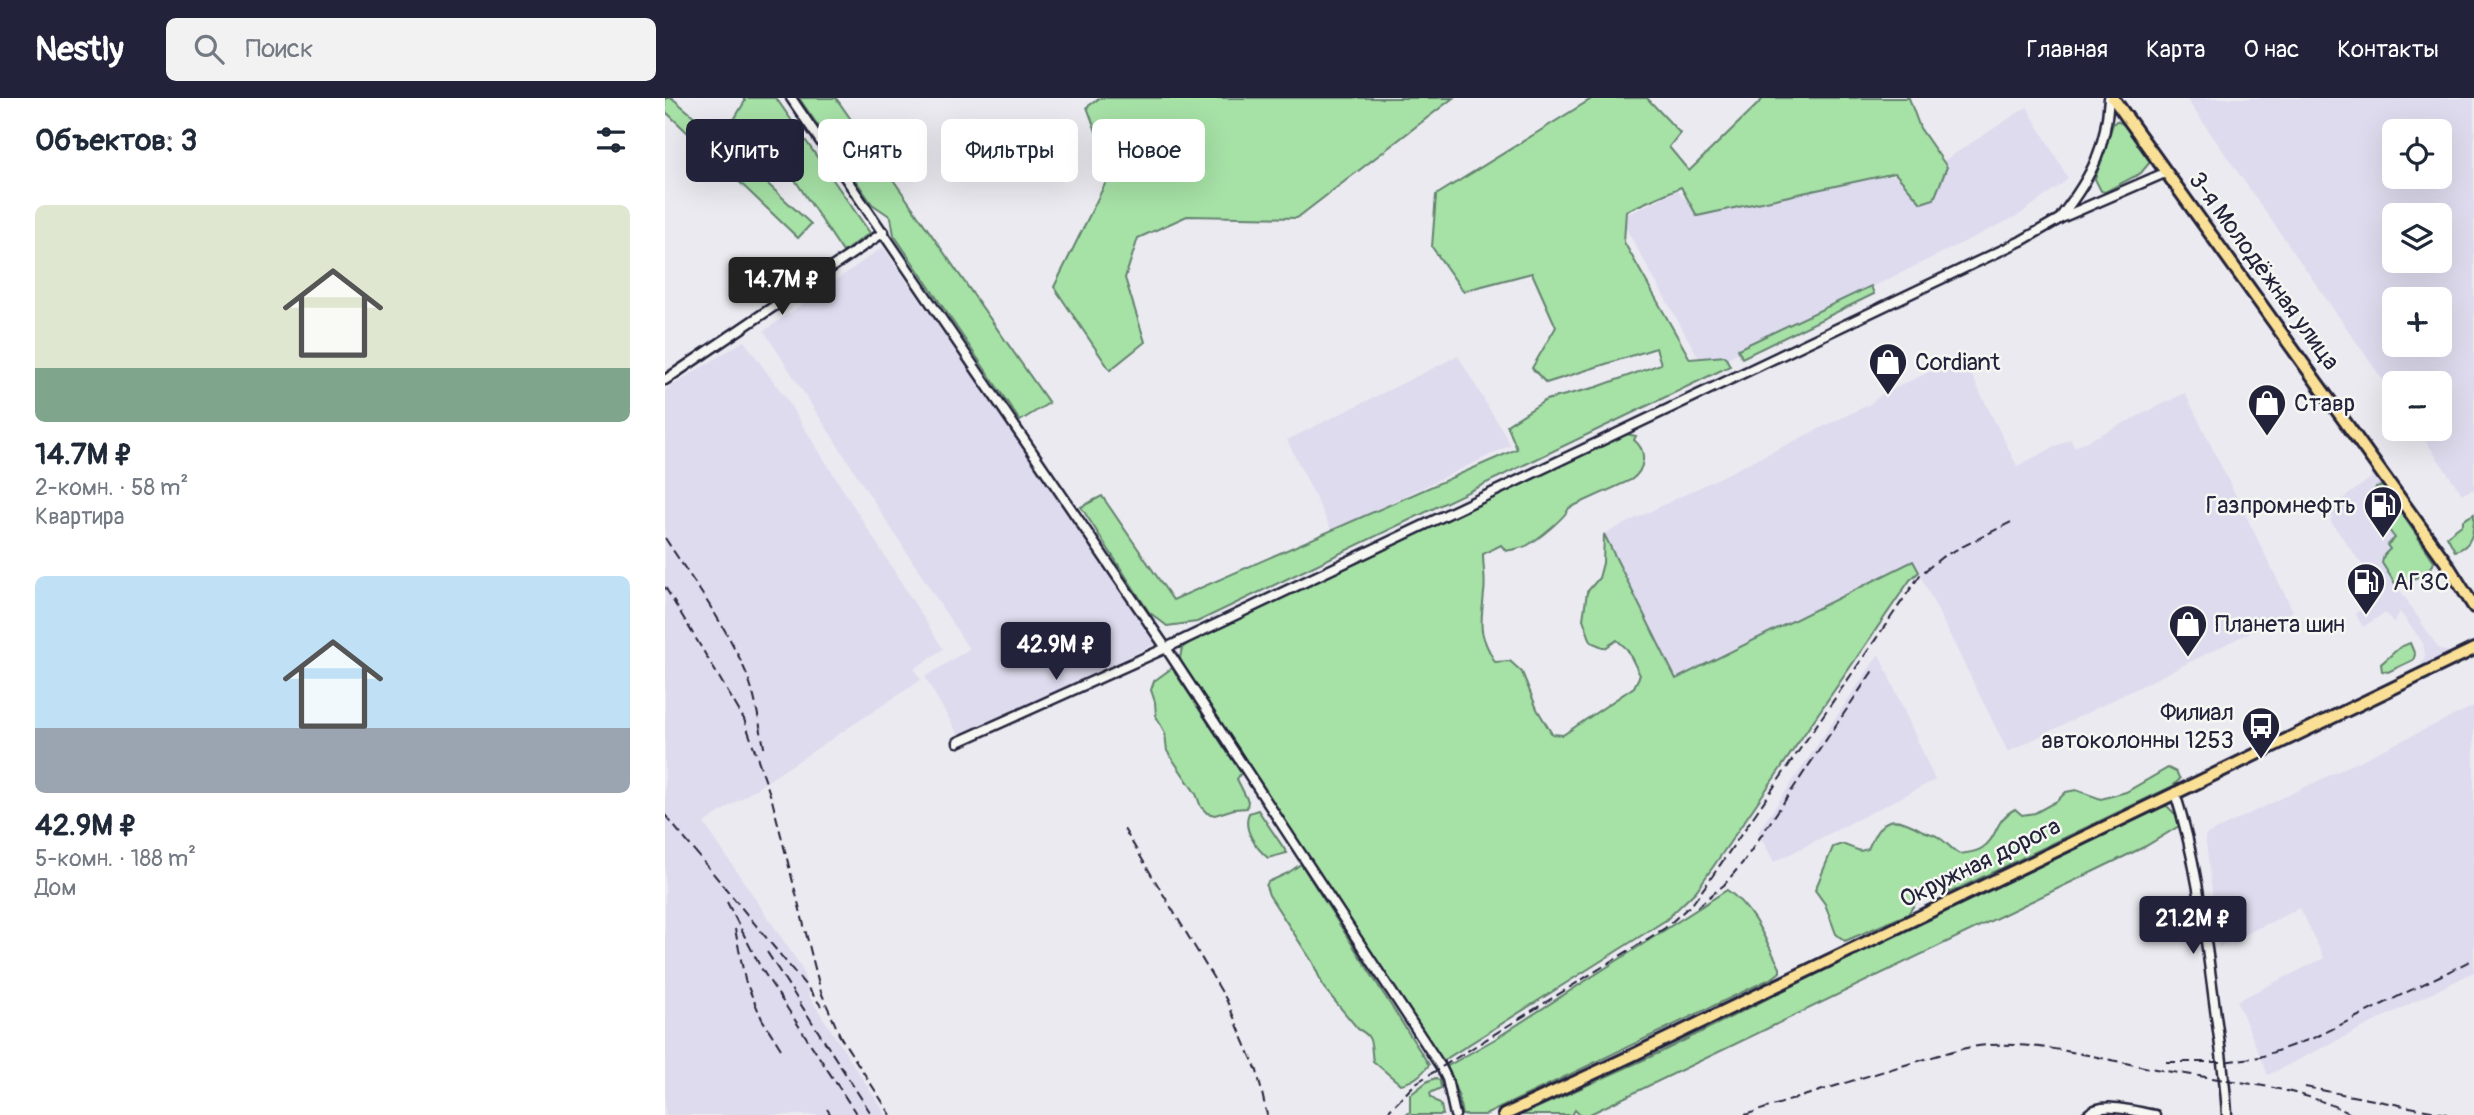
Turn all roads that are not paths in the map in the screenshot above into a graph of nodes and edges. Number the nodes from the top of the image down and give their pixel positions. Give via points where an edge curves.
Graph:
1 (792, 98) edge
2 (2111, 98) edge
3 (2167, 172) junction
4 (2061, 218) junction
5 (884, 232) junction
6 (665, 380) edge
7 (2474, 607) edge
8 (1166, 649) junction
9 (2474, 649) edge
10 (958, 742) dead end
11 (2175, 793) junction
12 (1454, 1115) edge
13 (1504, 1115) edge
14 (2087, 1115) edge
15 (2155, 1115) edge
16 (2227, 1115) edge

1 - 5 street
2 - 3 main road, 3-я Молодёжная улица
2 - 4 street via 2096,162
3 - 4 street
3 - 7 main road, 3-я Молодёжная улица
4 - 8 street
5 - 6 street
5 - 8 street
8 - 10 street
8 - 12 street via 1441,1067
9 - 11 main road, Окружная дорога
11 - 13 main road, Окружная дорога
11 - 16 street via 2197,877
14 - 15 street via 2104,1108

